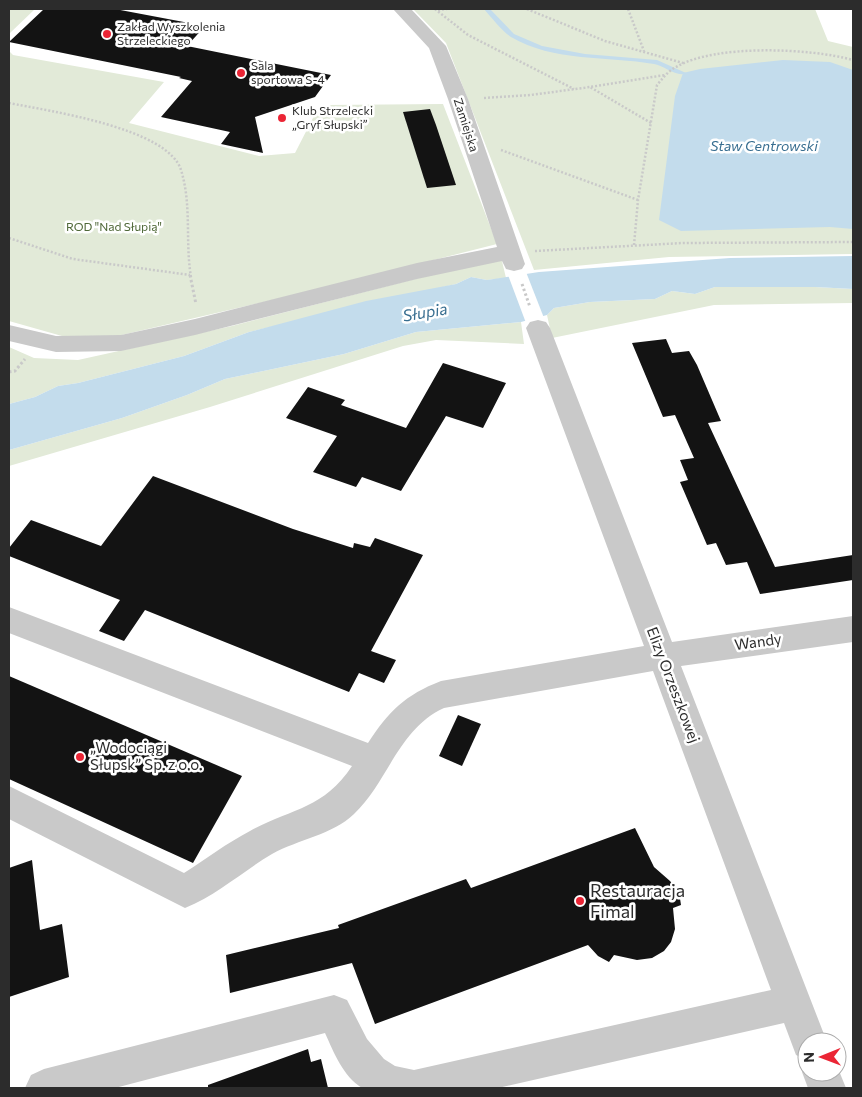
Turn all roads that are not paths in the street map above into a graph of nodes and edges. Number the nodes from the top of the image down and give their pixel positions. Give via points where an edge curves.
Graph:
1 (402, 9) edge
2 (538, 328) road end
3 (9, 333) edge
4 (9, 620) edge
5 (853, 629) edge
6 (662, 656) junction
7 (374, 760) junction
8 (9, 802) edge
9 (794, 1003) junction
10 (806, 1032) edge
11 (469, 1083) edge
12 (44, 1088) edge
13 (411, 1088) edge
14 (416, 1088) edge

1 - 3 street, Zamiejska via 437,46 512,258 417,271 121,344 56,344
2 - 6 street, Elizy Orzeszkowej
4 - 7 street
5 - 6 street, Wandy
6 - 7 street, Wandy via 427,700 400,722
6 - 9 street, Elizy Orzeszkowej
7 - 8 street, Wandy via 348,798 336,809 260,844 185,891
9 - 10 street, Elizy Orzeszkowej
9 - 11 street
11 - 14 street
12 - 13 street via 334,1013 367,1071 381,1081

